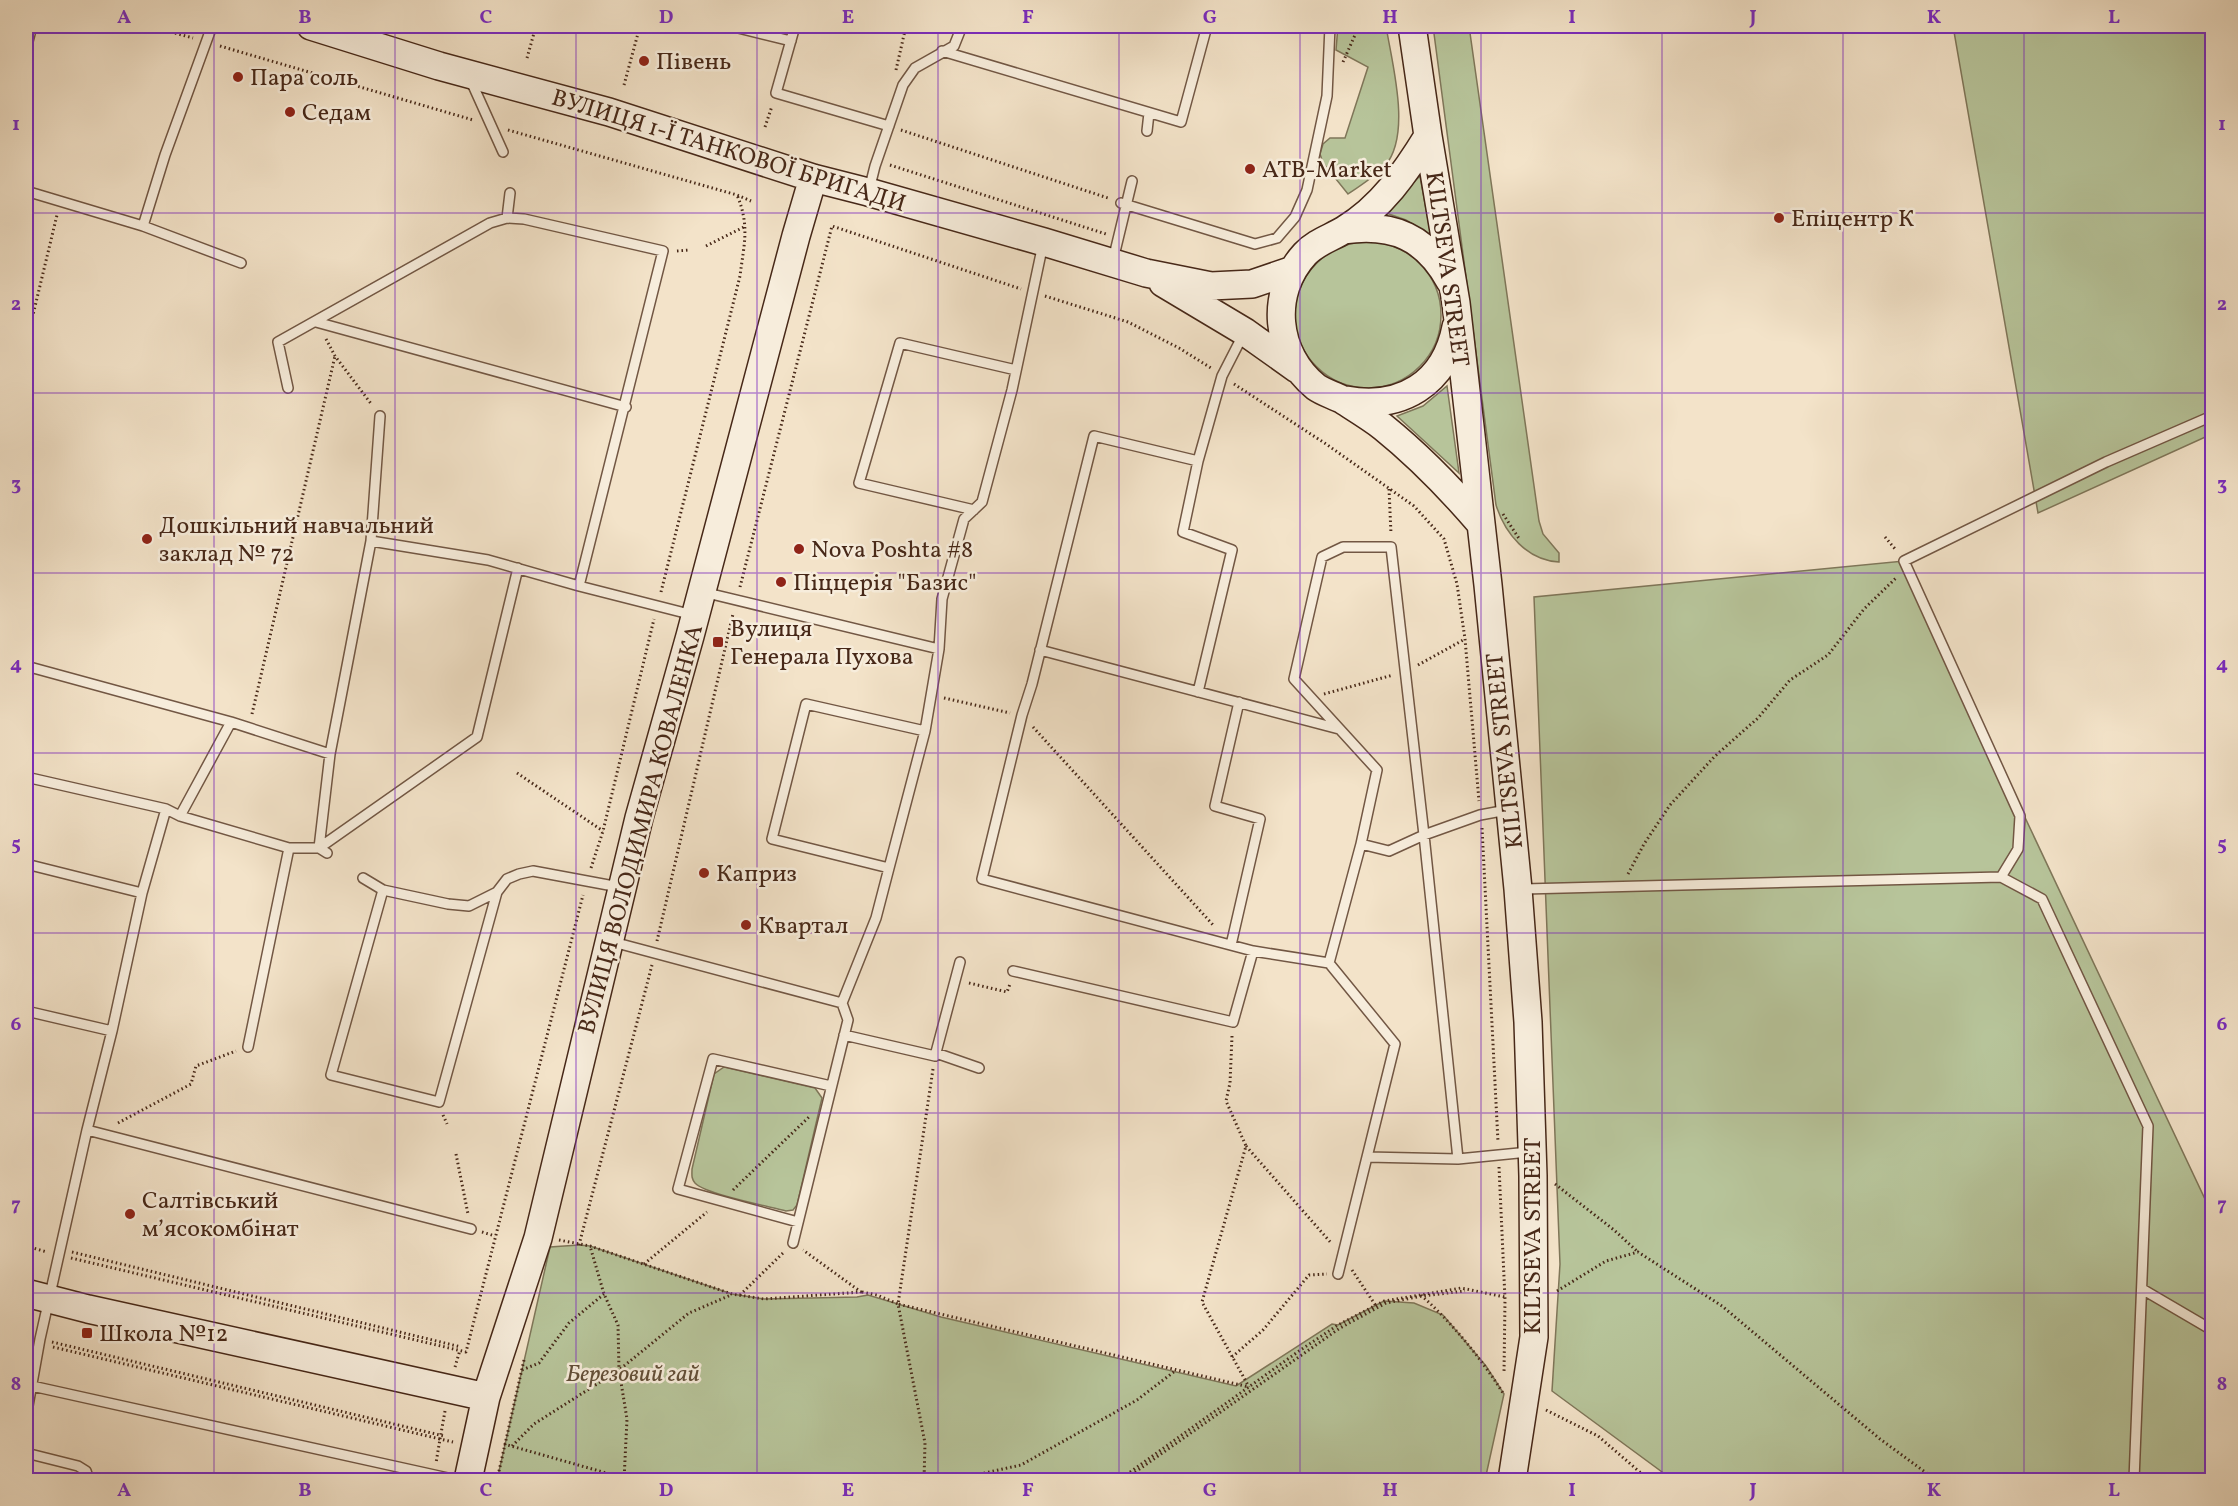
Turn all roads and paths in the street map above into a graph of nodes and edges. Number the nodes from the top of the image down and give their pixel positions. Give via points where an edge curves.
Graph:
1 (32, 26) edge
2 (149, 26) edge
3 (212, 26) edge
4 (311, 26) edge
5 (522, 26) edge
6 (536, 26) edge
7 (640, 26) edge
8 (730, 26) edge
9 (795, 26) edge
10 (906, 26) edge
11 (962, 26) edge
12 (1207, 26) edge
13 (1330, 26) edge
14 (1413, 26) edge
15 (342, 30) edge
16 (534, 33) junction
17 (791, 41) junction
18 (206, 42) junction
19 (26, 49) edge
20 (942, 51) junction
21 (527, 58) dead end
22 (467, 73) junction
23 (624, 85) dead end
24 (903, 85) junction
25 (777, 93) junction
26 (1149, 113) junction
27 (492, 126) junction
28 (889, 126) junction
29 (765, 127) dead end
30 (1147, 131) dead end
31 (1428, 135) junction
32 (503, 152) dead end
33 (877, 161) junction
34 (813, 178) junction
35 (1132, 181) dead end
36 (26, 191) edge
37 (868, 192) junction
38 (510, 194) dead end
39 (737, 195) junction
40 (60, 201) junction
41 (751, 201) dead end
42 (1125, 204) junction
43 (507, 218) junction
44 (143, 226) junction
45 (746, 226) junction
46 (832, 226) dead end
47 (1344, 230) junction
48 (1044, 242) junction
49 (706, 246) dead end
50 (1115, 250) junction
51 (241, 263) dead end
52 (1293, 270) junction
53 (1146, 273) junction
54 (1032, 292) junction
55 (1456, 303) junction
56 (316, 322) junction
57 (1245, 332) junction
58 (26, 344) edge
59 (335, 356) junction
60 (1016, 370) junction
61 (1299, 371) junction
62 (1222, 376) junction
63 (288, 388) dead end
64 (1341, 399) junction
65 (626, 407) junction
66 (377, 412) joint
67 (2212, 416) edge
68 (1198, 461) junction
69 (1389, 489) junction
70 (974, 510) junction
71 (1480, 523) junction
72 (371, 541) junction
73 (1391, 547) junction
74 (518, 568) junction
75 (1907, 568) junction
76 (579, 586) junction
77 (698, 603) junction
78 (657, 606) junction
79 (1465, 639) junction
80 (939, 649) junction
81 (1040, 650) junction
82 (26, 666) edge
83 (1405, 672) junction
84 (1198, 692) junction
85 (931, 696) junction
86 (1311, 698) junction
87 (1239, 702) junction
88 (1022, 715) junction
89 (231, 722) junction
90 (249, 727) junction
91 (1339, 729) junction
92 (925, 731) junction
93 (330, 754) junction
94 (517, 773) dead end
95 (26, 777) edge
96 (166, 809) junction
97 (1509, 809) junction
98 (1480, 815) junction
99 (180, 816) junction
100 (603, 831) junction
101 (1424, 835) junction
102 (1361, 844) junction
103 (289, 848) junction
104 (323, 850) junction
105 (26, 864) edge
106 (889, 868) junction
107 (2001, 877) junction
108 (363, 878) dead end
109 (587, 881) junction
110 (621, 887) junction
111 (1622, 887) junction
112 (1518, 889) junction
113 (383, 891) junction
114 (497, 892) junction
115 (142, 893) junction
116 (609, 941) junction
117 (1231, 945) junction
118 (1253, 951) junction
119 (655, 954) junction
120 (960, 962) dead end
121 (1329, 963) junction
122 (1013, 971) dead end
123 (955, 980) junction
124 (999, 990) dead end
125 (842, 1003) junction
126 (26, 1011) edge
127 (1233, 1022) junction
128 (112, 1031) junction
129 (844, 1035) junction
130 (248, 1047) joint
131 (935, 1055) junction
132 (979, 1068) dead end
133 (831, 1086) junction
134 (828, 1099) junction
135 (87, 1130) junction
136 (100, 1133) junction
137 (1246, 1146) junction
138 (456, 1154) dead end
139 (1499, 1155) junction
140 (1367, 1157) junction
141 (1458, 1159) junction
142 (1533, 1163) junction
143 (721, 1201) junction
144 (798, 1222) junction
145 (471, 1229) joint
146 (550, 1239) dead end
147 (793, 1243) junction
148 (579, 1245) junction
149 (26, 1246) edge
150 (590, 1246) junction
151 (59, 1252) junction
152 (1638, 1252) junction
153 (1342, 1256) junction
154 (644, 1264) junction
155 (1338, 1274) joint
156 (2142, 1289) junction
157 (861, 1292) junction
158 (604, 1294) junction
159 (732, 1294) junction
160 (741, 1295) junction
161 (1421, 1295) junction
162 (1535, 1295) junction
163 (38, 1296) edge
164 (1505, 1298) junction
165 (898, 1304) junction
166 (1376, 1306) junction
167 (2212, 1330) edge
168 (39, 1341) junction
169 (461, 1347) dead end
170 (1232, 1357) junction
171 (524, 1359) dead end
172 (522, 1370) junction
173 (619, 1370) junction
174 (1175, 1370) junction
175 (32, 1386) junction
176 (1248, 1387) junction
177 (486, 1397) junction
178 (1526, 1400) junction
179 (26, 1417) edge
180 (444, 1436) dead end
181 (504, 1444) junction
182 (512, 1446) junction
183 (26, 1453) edge
184 (434, 1476) junction
185 (89, 1480) edge
186 (457, 1480) edge
187 (468, 1480) edge
188 (497, 1480) edge
189 (624, 1480) edge
190 (631, 1480) edge
191 (924, 1480) edge
192 (953, 1480) edge
193 (1120, 1480) edge
194 (1512, 1480) edge
195 (1648, 1480) edge
196 (1936, 1480) edge
197 (2134, 1480) edge

1 - 19 lane
2 - 18 path
3 - 18 lane
4 - 15 main road, ВУЛИЦЯ 1-Ї ТАНКОВОЇ БРИГАДИ
5 - 16 path
6 - 16 path
7 - 23 path
8 - 17 lane
9 - 17 lane
10 - 24 path via 895,68
11 - 20 lane via 954,46
12 - 26 lane via 1180,122
13 - 42 lane via 1327,96 1306,190 1295,217 1277,238 1255,244
14 - 31 main road, KILTSEVA STREET
15 - 22 main road, ВУЛИЦЯ 1-Ї ТАНКОВОЇ БРИГАДИ
16 - 21 path
17 - 25 lane
18 - 27 path
18 - 44 lane
20 - 24 lane via 915,68
20 - 26 lane
22 - 27 lane
22 - 34 main road, ВУЛИЦЯ 1-Ї ТАНКОВОЇ БРИГАДИ via 609,112
24 - 28 lane
25 - 28 lane
25 - 29 path
26 - 30 lane
27 - 32 lane
27 - 39 path
28 - 33 lane
28 - 42 path
31 - 47 main road via 1392,189
31 - 55 main road, KILTSEVA STREET
33 - 37 lane
33 - 50 path
34 - 37 main road, ВУЛИЦЯ 1-Ї ТАНКОВОЇ БРИГАДИ
34 - 77 main road, ВУЛИЦЯ ВОЛОДИМИРА КОВАЛЕНКА
35 - 42 lane
36 - 40 lane
37 - 48 main road, ВУЛИЦЯ 1-Ї ТАНКОВОЇ БРИГАДИ
38 - 43 lane
39 - 41 path
39 - 45 path
40 - 44 lane
40 - 58 path
42 - 50 lane
43 - 56 lane via 490,223
43 - 65 lane via 663,251
44 - 51 lane
45 - 49 path
45 - 78 path via 740,276
46 - 54 path
47 - 52 main road via 1306,253
47 - 55 main road via 1387,229 1407,236 1440,263 1451,282
48 - 50 main road, ВУЛИЦЯ 1-Ї ТАНКОВОЇ БРИГАДИ
48 - 54 lane
50 - 53 main road, ВУЛИЦЯ 1-Ї ТАНКОВОЇ БРИГАДИ
52 - 53 main road, ВУЛИЦЯ 1-Ї ТАНКОВОЇ БРИГАДИ via 1252,285 1211,286
52 - 61 main road via 1283,295 1280,322 1286,347
53 - 57 main road, ВУЛИЦЯ 1-Ї ТАНКОВОЇ БРИГАДИ
54 - 60 lane
54 - 62 path via 1128,322
55 - 64 main road via 1456,329 1449,353 1435,375 1415,391 1392,401 1366,404
55 - 71 main road, KILTSEVA STREET
56 - 59 path
56 - 63 lane via 278,342
56 - 65 lane
57 - 61 main road, ВУЛИЦЯ 1-Ї ТАНКОВОЇ БРИГАДИ
57 - 62 lane
59 - 66 path
59 - 90 path
60 - 70 lane via 982,502
60 - 70 lane via 900,343 859,483
61 - 64 main road via 1318,388
62 - 68 lane
62 - 69 path
64 - 71 main road via 1412,453
65 - 76 lane
66 - 72 lane
67 - 75 lane via 2106,462 1915,555 1904,561
68 - 81 lane via 1094,436
68 - 84 lane via 1183,532 1232,550
69 - 73 path
69 - 79 path via 1414,506 1444,540 1457,584
70 - 80 lane via 964,519 942,599
71 - 97 main road, KILTSEVA STREET
72 - 74 lane
72 - 93 lane
73 - 83 lane
73 - 86 lane via 1343,548 1322,557 1294,679
74 - 76 lane
74 - 104 lane via 477,737
75 - 107 lane via 2020,816 2018,849
75 - 111 path via 1864,609 1828,655 1790,680 1758,718 1715,756 1670,805
76 - 78 lane
77 - 78 lane
77 - 80 lane
77 - 110 main road, ВУЛИЦЯ ВОЛОДИМИРА КОВАЛЕНКА
78 - 100 path
79 - 83 path
79 - 98 path
80 - 85 lane
81 - 84 lane
81 - 88 lane
82 - 89 lane
83 - 86 path
83 - 101 lane
84 - 87 lane
85 - 88 path
85 - 92 lane
86 - 91 lane
87 - 91 lane
87 - 117 lane via 1215,806 1260,819
88 - 117 path
88 - 117 lane via 982,879
89 - 90 lane
89 - 99 lane
90 - 93 lane
91 - 102 lane via 1377,770
92 - 106 lane
92 - 106 lane via 806,704 772,839
93 - 104 lane
94 - 100 path
95 - 96 lane
96 - 99 lane
96 - 115 lane
97 - 98 lane
97 - 112 main road, KILTSEVA STREET
98 - 101 lane
98 - 139 path
99 - 103 lane
100 - 109 path
101 - 102 lane via 1389,851
101 - 141 lane
102 - 121 lane
103 - 104 lane
103 - 130 lane
105 - 115 lane
106 - 125 lane via 876,918
107 - 111 lane
107 - 156 lane via 2042,899 2148,1126
108 - 113 lane
109 - 110 lane
109 - 114 lane via 533,871 507,879
109 - 151 path via 466,1352
110 - 116 main road, ВУЛИЦЯ ВОЛОДИМИРА КОВАЛЕНКА
111 - 112 lane
112 - 142 main road, KILTSEVA STREET
113 - 114 lane via 469,906
113 - 114 lane via 331,1075 439,1102
115 - 128 lane
116 - 119 lane
116 - 177 main road, ВУЛИЦЯ ВОЛОДИМИРА КОВАЛЕНКА via 538,1238
117 - 118 lane
118 - 121 lane
118 - 127 lane
119 - 125 lane
119 - 148 path
120 - 123 lane
121 - 140 lane via 1395,1044
122 - 127 lane
123 - 124 path
123 - 131 lane
125 - 129 lane via 849,1020
126 - 128 lane
127 - 137 path via 1226,1101
128 - 135 lane
129 - 131 lane
129 - 133 lane
130 - 136 path via 196,1066 186,1088
131 - 132 lane
131 - 165 path
133 - 134 lane
133 - 143 lane via 713,1059 678,1189
134 - 143 path
134 - 144 lane
135 - 136 lane
135 - 151 lane
136 - 145 lane
137 - 153 path
137 - 170 path via 1202,1302
138 - 145 path
139 - 141 lane
139 - 142 lane
139 - 164 path
140 - 141 lane
140 - 153 lane
142 - 152 path
142 - 162 main road, KILTSEVA STREET
143 - 144 lane
143 - 154 path
144 - 147 lane
146 - 148 path
147 - 157 path
147 - 160 path
148 - 150 path
149 - 151 path
150 - 154 path
150 - 158 path
151 - 163 lane
151 - 169 path
152 - 162 path via 1606,1261 1552,1294
152 - 196 path via 1722,1306 1880,1439
153 - 155 lane
153 - 166 path
154 - 159 path
155 - 170 path via 1309,1275 1263,1330
156 - 167 lane
156 - 197 lane
157 - 160 path via 764,1299
157 - 165 path
158 - 172 path via 569,1323 539,1363
158 - 173 path via 618,1325
159 - 160 path
159 - 173 path via 689,1313
161 - 164 path via 1461,1288
161 - 164 path via 1455,1329 1504,1394
161 - 166 path
161 - 193 path via 1386,1303 1340,1328
162 - 178 main road, KILTSEVA STREET
163 - 168 lane
163 - 177 main road
165 - 174 path
165 - 191 path via 925,1443
166 - 176 path via 1338,1325
168 - 175 lane
168 - 180 path
168 - 184 path via 440,1439
170 - 176 path
171 - 172 path
172 - 181 path
173 - 182 path via 534,1424
173 - 189 path via 627,1419
174 - 176 path
174 - 192 path via 1137,1400 1021,1465
175 - 179 lane
175 - 184 lane
176 - 193 path
177 - 187 main road, ВУЛИЦЯ ВОЛОДИМИРА КОВАЛЕНКА
178 - 194 main road, KILTSEVA STREET
178 - 195 path via 1598,1436
181 - 182 path
181 - 188 path
182 - 189 path
183 - 185 lane via 78,1466 86,1471
184 - 186 lane
189 - 190 path

